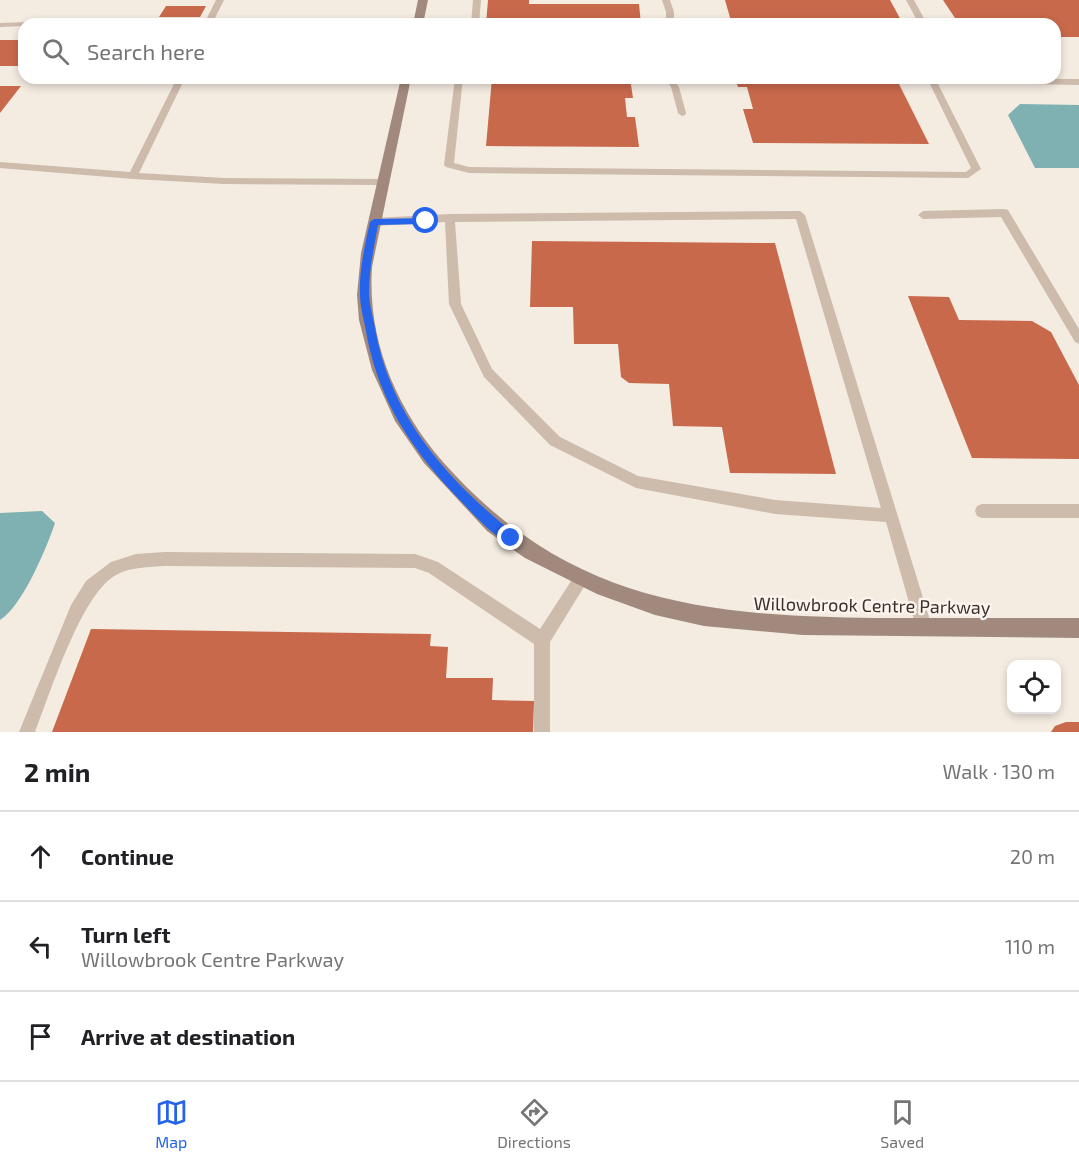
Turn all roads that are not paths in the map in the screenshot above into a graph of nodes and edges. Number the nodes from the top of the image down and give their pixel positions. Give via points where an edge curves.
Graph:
1 (220, 0) edge
2 (423, 0) edge
3 (477, 0) edge
4 (666, 0) edge
5 (910, 0) edge
6 (211, 18) edge
7 (419, 18) edge
8 (476, 18) edge
9 (670, 18) edge
10 (920, 18) edge
11 (18, 24) edge
12 (0, 25) edge
13 (1061, 81) edge
14 (1079, 81) edge
15 (178, 84) edge
16 (405, 84) edge
17 (458, 84) edge
18 (673, 84) edge
19 (934, 84) edge
20 (682, 113) dead end
21 (0, 165) edge
22 (134, 176) junction
23 (383, 182) junction
24 (923, 215) dead end
25 (450, 218) junction
26 (374, 222) junction
27 (1079, 339) edge
28 (982, 510) dead end
29 (1079, 511) edge
30 (891, 516) junction
31 (582, 577) junction
32 (924, 627) junction
33 (1079, 628) edge
34 (542, 640) junction
35 (27, 732) edge
36 (542, 732) edge

1 - 6 lane
2 - 7 street
3 - 8 lane
4 - 9 lane
5 - 10 lane
11 - 12 lane
13 - 14 lane
15 - 22 lane
16 - 23 street, Willowbrook Centre Parkway
17 - 19 lane via 449,165 469,170 969,175 976,169
18 - 20 lane
21 - 22 lane
22 - 23 lane via 224,182
23 - 26 street, Willowbrook Centre Parkway
24 - 27 lane via 1004,213
25 - 26 lane
25 - 30 lane via 455,304 488,373 555,441 636,482 775,507
25 - 30 lane via 800,215
26 - 31 street, Willowbrook Centre Parkway via 364,295 368,325 390,396 408,430 482,515 511,538
28 - 29 lane
30 - 32 lane
31 - 32 street, Willowbrook Centre Parkway via 647,603 702,617 782,626
31 - 34 lane
32 - 33 street, Willowbrook Centre Parkway
34 - 35 lane via 433,567 415,561 240,558 136,561 111,569 91,586 76,610
34 - 36 lane

